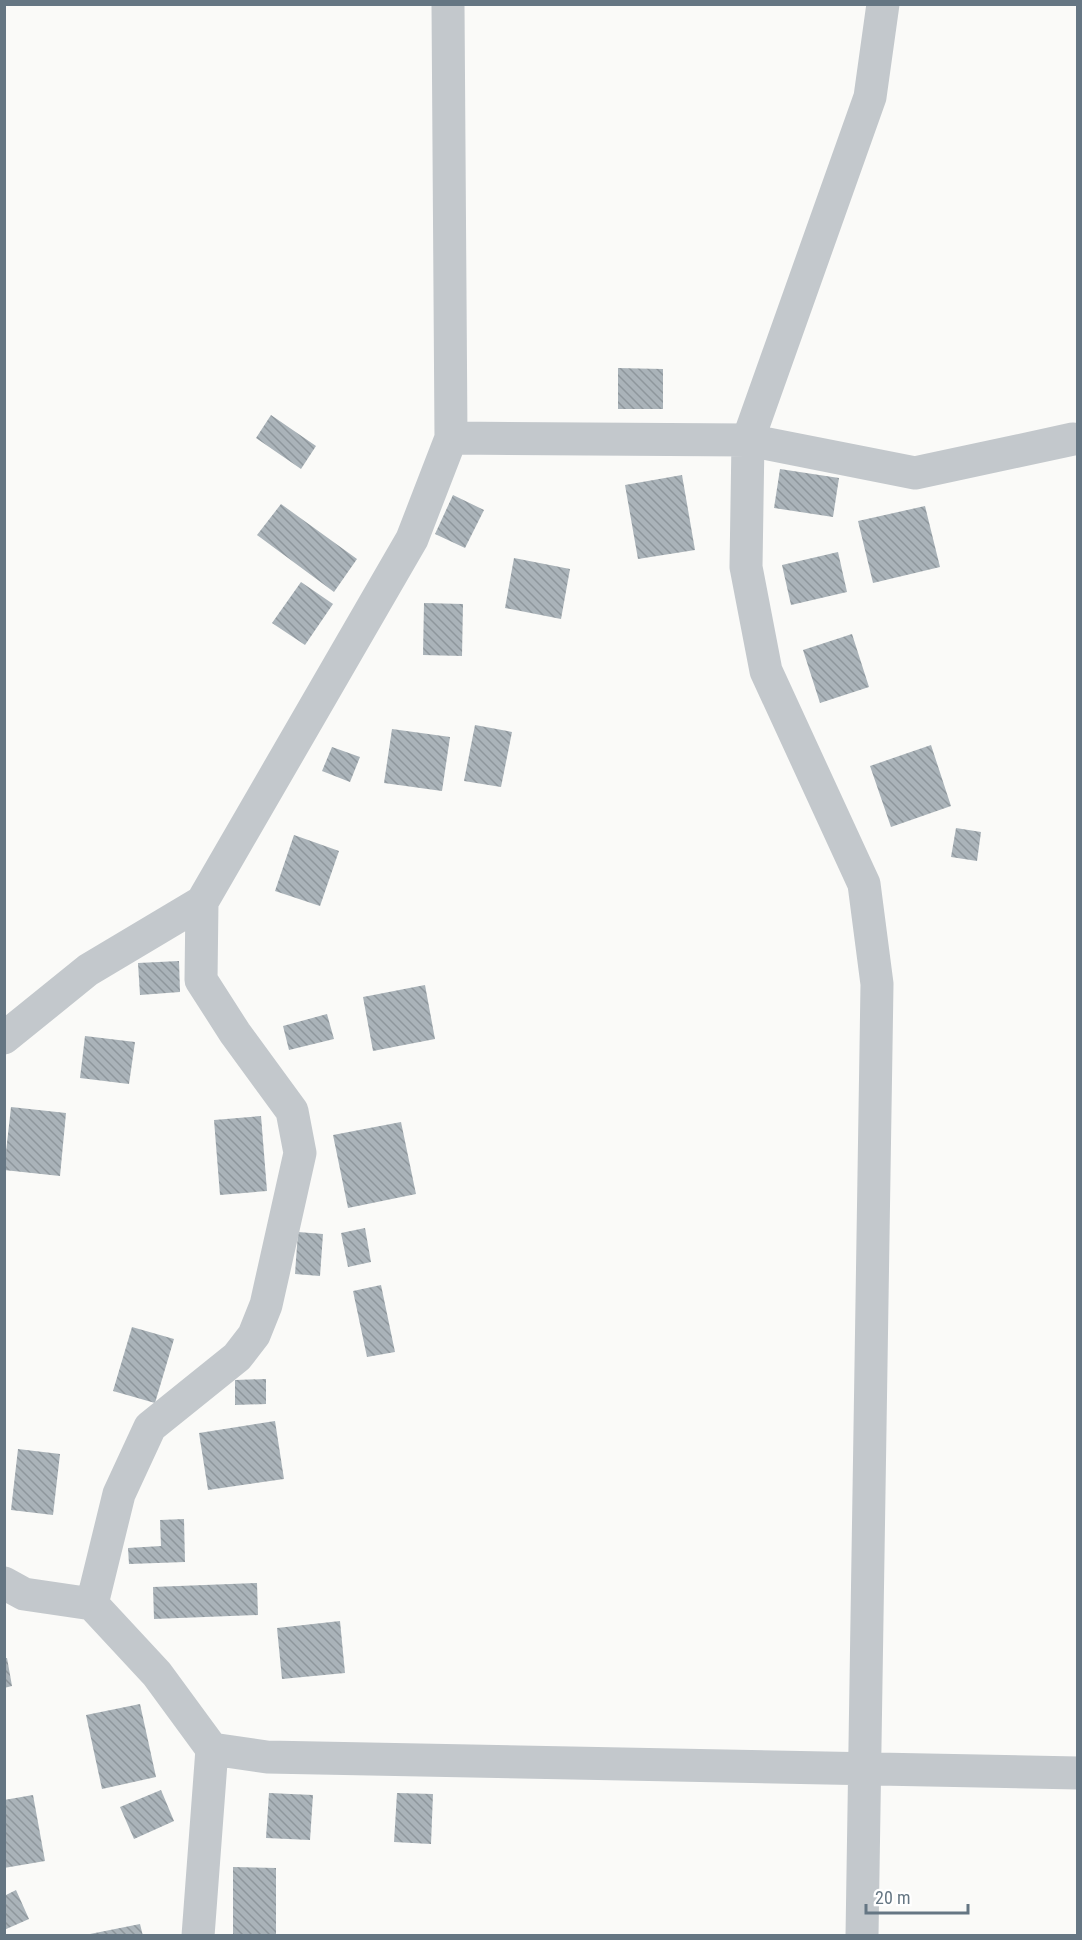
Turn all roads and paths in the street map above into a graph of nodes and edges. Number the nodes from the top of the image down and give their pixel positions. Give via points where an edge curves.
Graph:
1 (448, 4) edge
2 (883, 4) edge
3 (451, 438) junction
4 (1073, 439) dead end
5 (748, 440) junction
6 (202, 902) junction
7 (4, 1038) edge
8 (4, 1583) edge
9 (92, 1604) junction
10 (212, 1749) junction
11 (865, 1770) junction
12 (1077, 1773) edge
13 (198, 1935) edge
14 (862, 1935) edge

1 - 3 street
2 - 5 street via 870,97
3 - 5 street
3 - 6 street via 412,539
4 - 5 street via 915,473
5 - 11 street via 746,567 766,671 864,884 877,984
6 - 7 street via 88,970
6 - 9 street via 201,980 234,1033 292,1111 300,1153 266,1305 254,1335 237,1357 150,1427 119,1494
8 - 9 street via 24,1594
9 - 10 street via 157,1674
10 - 11 street via 267,1757
10 - 13 street
11 - 12 street
11 - 14 street

